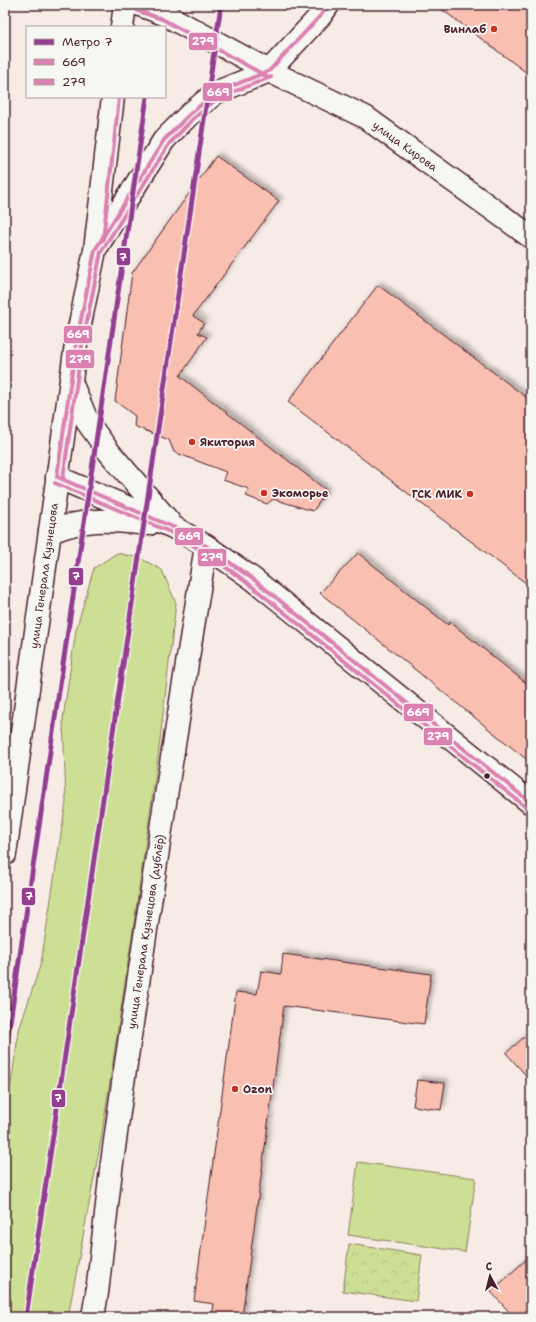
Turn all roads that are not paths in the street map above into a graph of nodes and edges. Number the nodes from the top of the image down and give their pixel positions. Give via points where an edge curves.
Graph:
1 (125, 5) edge
2 (140, 5) edge
3 (328, 5) edge
4 (122, 26) edge
5 (269, 71) junction
6 (113, 98) edge
7 (531, 237) edge
8 (95, 250) junction
9 (71, 382) junction
10 (57, 477) junction
11 (173, 527) junction
12 (50, 532) junction
13 (206, 546) junction
14 (531, 803) edge
15 (5, 854) edge
16 (93, 1317) edge

1 - 4 street
2 - 5 street, улица Кирова via 164,14
3 - 5 street
5 - 7 street, улица Кирова via 365,117
5 - 8 street, улица Генерала Кузнецова via 215,93 164,140
6 - 8 street, улица Генерала Кузнецова
8 - 9 street, улица Генерала Кузнецова
9 - 10 street, улица Генерала Кузнецова
9 - 11 street via 88,423
10 - 11 street
10 - 12 street, улица Генерала Кузнецова
11 - 12 street via 98,520 68,525
11 - 13 street
12 - 15 street, улица Генерала Кузнецова
13 - 14 street via 253,579
13 - 16 street, улица Генерала Кузнецова (дублёр) via 122,1090

